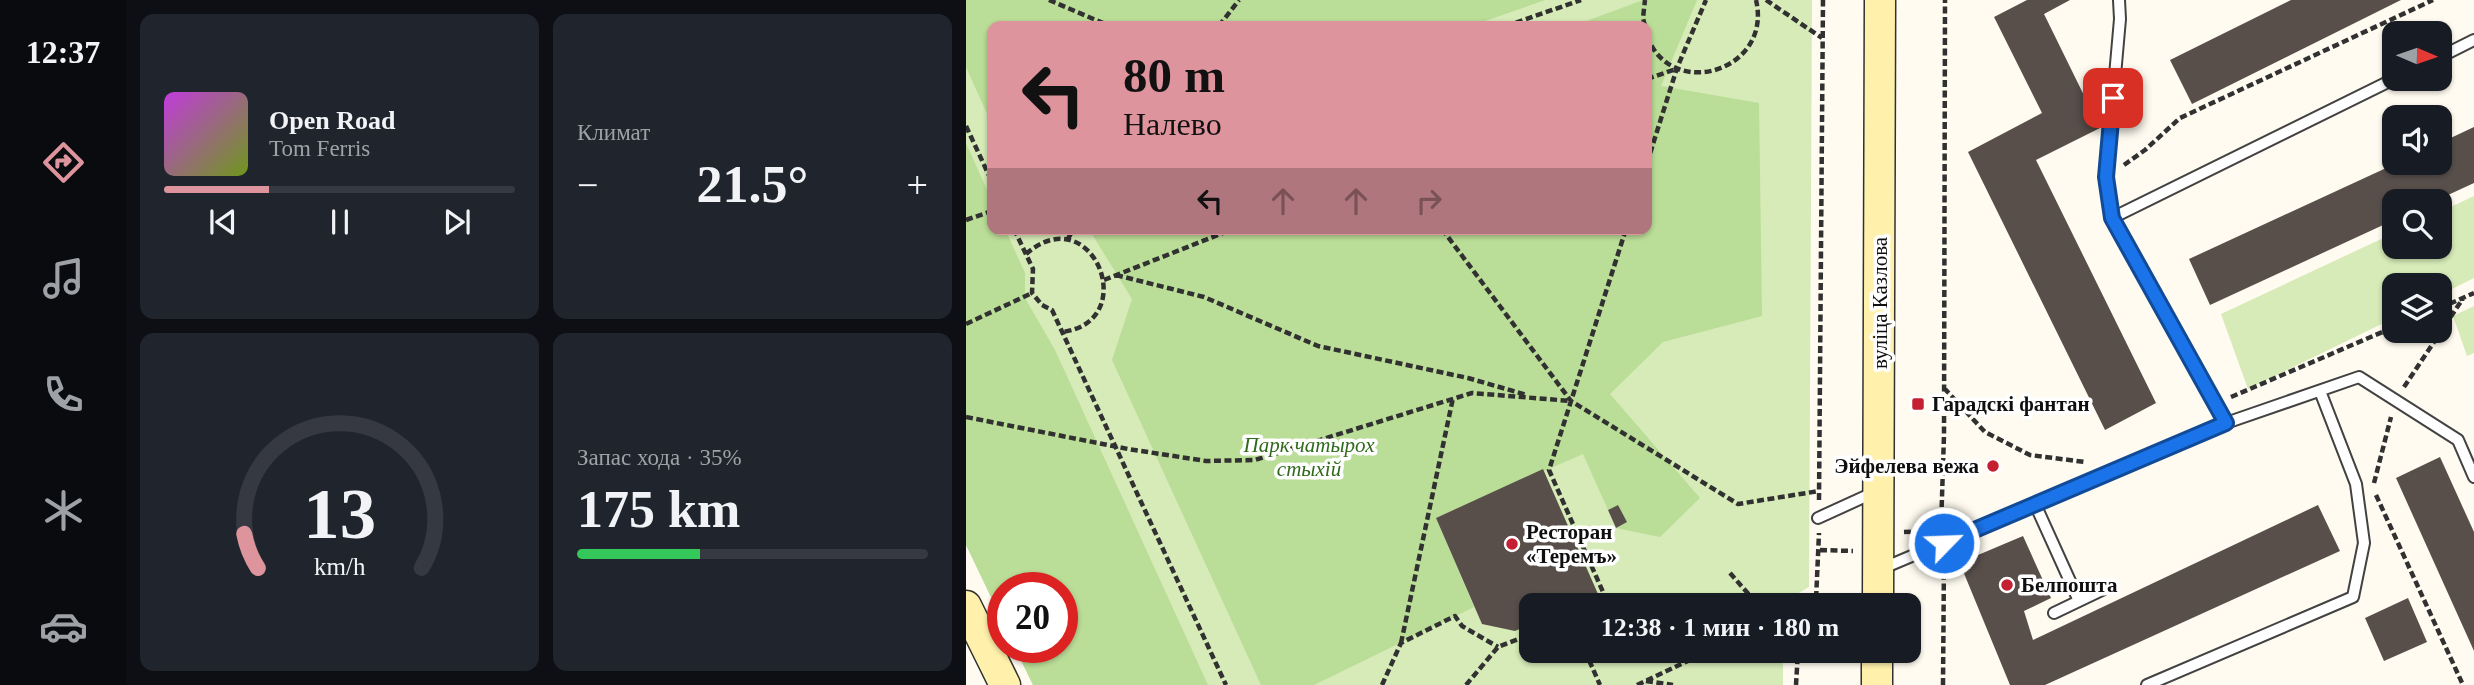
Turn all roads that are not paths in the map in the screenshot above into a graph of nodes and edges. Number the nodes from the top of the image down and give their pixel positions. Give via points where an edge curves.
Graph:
1 (1880, 0) edge
2 (2119, 0) edge
3 (2474, 40) edge
4 (2452, 51) edge
5 (2382, 85) edge
6 (2112, 218) junction
7 (2320, 391) junction
8 (2226, 423) junction
9 (2474, 477) edge
10 (1879, 490) junction
11 (2035, 504) junction
12 (1818, 518) road end
13 (1867, 560) junction
14 (2102, 590) dead end
15 (1875, 593) edge
16 (2079, 601) junction
17 (966, 606) edge
18 (2054, 613) dead end
19 (1877, 663) edge
20 (1005, 685) edge
21 (1877, 685) edge
22 (2147, 685) edge

1 - 10 main road, вуліца Казлова
2 - 6 lane via 2106,177
3 - 4 lane
5 - 6 lane
6 - 8 lane
7 - 8 lane
7 - 9 lane via 2359,377 2458,440
7 - 22 lane via 2356,484 2364,543 2353,597
8 - 11 lane
10 - 12 lane
10 - 13 main road, вуліца Казлова
11 - 13 lane via 1944,543
11 - 16 lane
13 - 15 main road, вуліца Казлова
14 - 16 lane
16 - 18 lane
17 - 20 main road
19 - 21 main road

